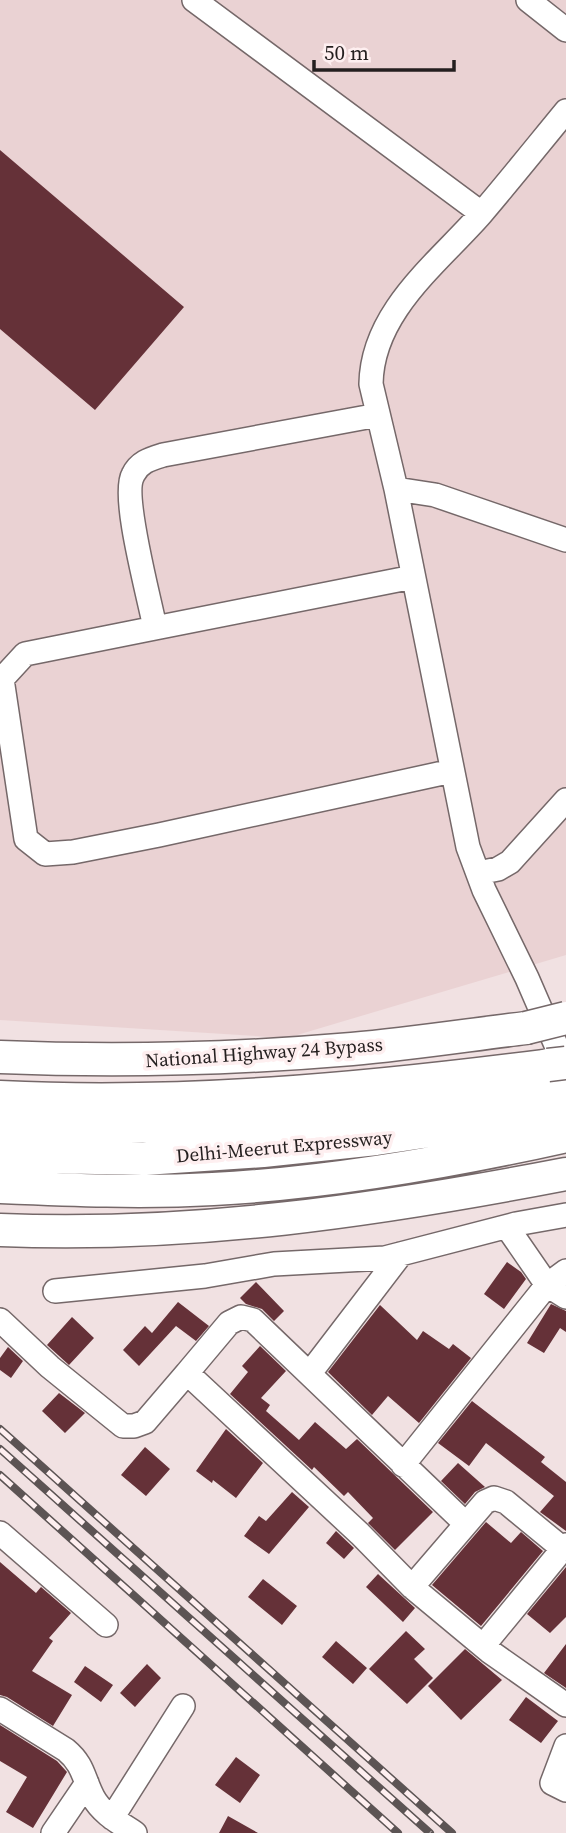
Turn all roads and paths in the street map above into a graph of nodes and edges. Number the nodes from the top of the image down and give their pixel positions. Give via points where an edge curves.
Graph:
1 (194, 0) edge
2 (528, 0) edge
3 (566, 30) edge
4 (566, 111) edge
5 (481, 213) junction
6 (378, 415) junction
7 (396, 489) junction
8 (566, 540) edge
9 (413, 577) junction
10 (155, 628) junction
11 (1, 678) edge
12 (452, 771) junction
13 (566, 800) edge
14 (478, 873) junction
15 (566, 1018) edge
16 (0, 1057) edge
17 (562, 1080) edge
18 (0, 1097) edge
19 (0, 1125) edge
20 (566, 1136) edge
21 (0, 1156) edge
22 (566, 1174) edge
23 (0, 1187) edge
24 (566, 1215) edge
25 (507, 1227) junction
26 (0, 1230) edge
27 (401, 1254) junction
28 (566, 1271) edge
29 (55, 1290) dead end
30 (557, 1291) edge
31 (0, 1320) edge
32 (187, 1373) junction
33 (310, 1373) junction
34 (403, 1465) junction
35 (466, 1524) junction
36 (0, 1533) edge
37 (564, 1547) edge
38 (412, 1587) junction
39 (106, 1625) dead end
40 (483, 1646) junction
41 (566, 1705) edge
42 (183, 1706) dead end
43 (0, 1709) edge
44 (566, 1746) edge
45 (87, 1783) junction
46 (559, 1787) edge
47 (112, 1818) junction
48 (53, 1833) edge
49 (135, 1833) edge

1 - 5 street
2 - 3 street
4 - 5 street
5 - 6 street via 406,296 379,339 371,369
6 - 7 street
6 - 10 street via 163,455 142,463 131,477 129,500
7 - 8 street via 435,495
7 - 9 street
9 - 10 street
9 - 12 street
10 - 11 street via 25,654
11 - 12 street via 26,839 44,854 159,835
12 - 14 street
13 - 14 street via 510,862
14 - 17 street via 527,978
15 - 16 highway, National Highway 24 Bypass, bridge via 526,1028 354,1049 145,1060
17 - 18 highway via 448,1078 157,1100
17 - 19 highway, Delhi-Meerut Expressway via 500,1094 303,1119 154,1127
17 - 21 highway, Delhi-Meerut Expressway via 476,1124 376,1139 144,1159
20 - 23 highway via 343,1178 212,1189
22 - 26 highway via 414,1202 241,1224 97,1232
24 - 25 street
25 - 27 street
25 - 30 street
27 - 29 street
27 - 33 street
28 - 30 street
30 - 34 street
31 - 32 street via 124,1426 145,1422
32 - 33 street via 229,1323 241,1317 253,1320
32 - 38 street
33 - 34 street
34 - 35 street
35 - 37 street via 494,1498 506,1502
35 - 38 street
36 - 39 street
37 - 40 street
38 - 40 street
40 - 41 street
42 - 47 street
43 - 45 street via 66,1750 82,1767
44 - 46 street
45 - 47 street
45 - 48 street
47 - 49 street

